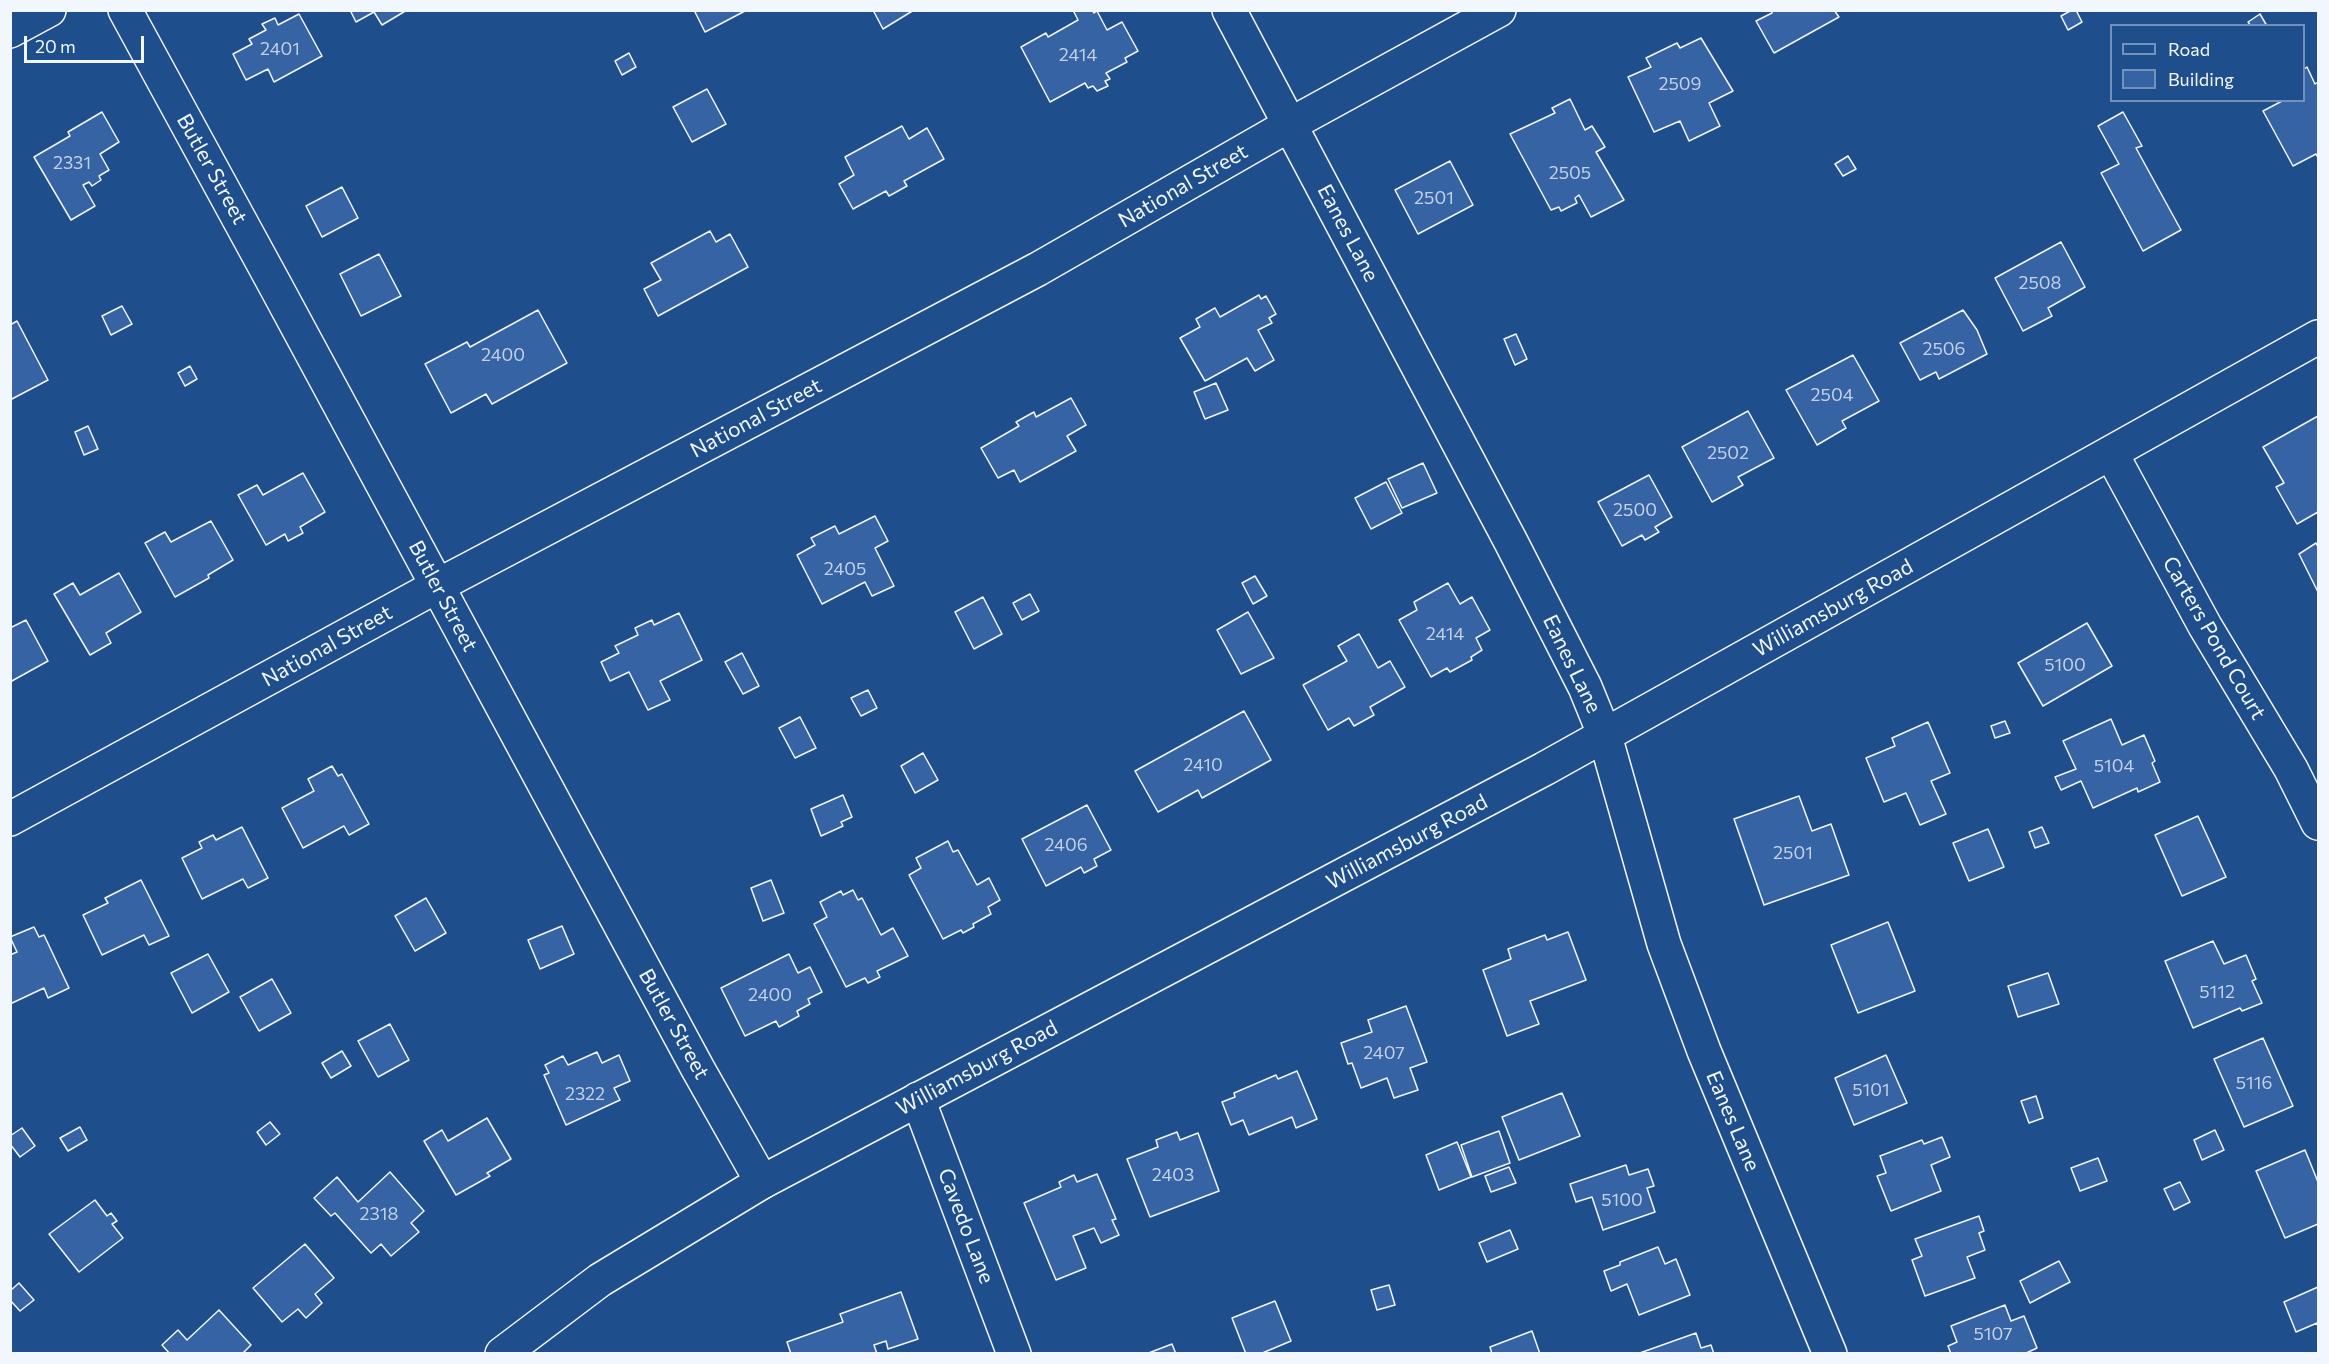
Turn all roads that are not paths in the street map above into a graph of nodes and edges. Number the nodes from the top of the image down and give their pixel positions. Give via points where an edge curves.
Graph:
1 (49, 10) edge
2 (124, 10) edge
3 (1230, 10) edge
4 (1499, 10) edge
5 (10, 31) edge
6 (1291, 124) junction
7 (2319, 337) edge
8 (2111, 453) junction
9 (437, 586) junction
10 (1605, 736) junction
11 (10, 819) edge
12 (2319, 823) edge
13 (918, 1099) junction
14 (762, 1182) junction
15 (502, 1353) edge
16 (1014, 1353) edge
17 (1830, 1353) edge

1 - 5 street
2 - 9 street, Butler Street
3 - 6 street, Eanes Lane
4 - 6 street, National Street
6 - 9 street, National Street via 1038,269
6 - 10 street, Eanes Lane via 1511,542 1585,687
7 - 8 street, Williamsburg Road
8 - 10 street, Williamsburg Road
8 - 12 street, Carters Pond Court
9 - 11 street, National Street
9 - 14 street, Butler Street
10 - 13 street, Williamsburg Road
10 - 17 street, Eanes Lane via 1664,944 1704,1051
13 - 14 street, Williamsburg Road
13 - 16 street, Cavedo Lane
14 - 15 street, Williamsburg Road via 600,1280

